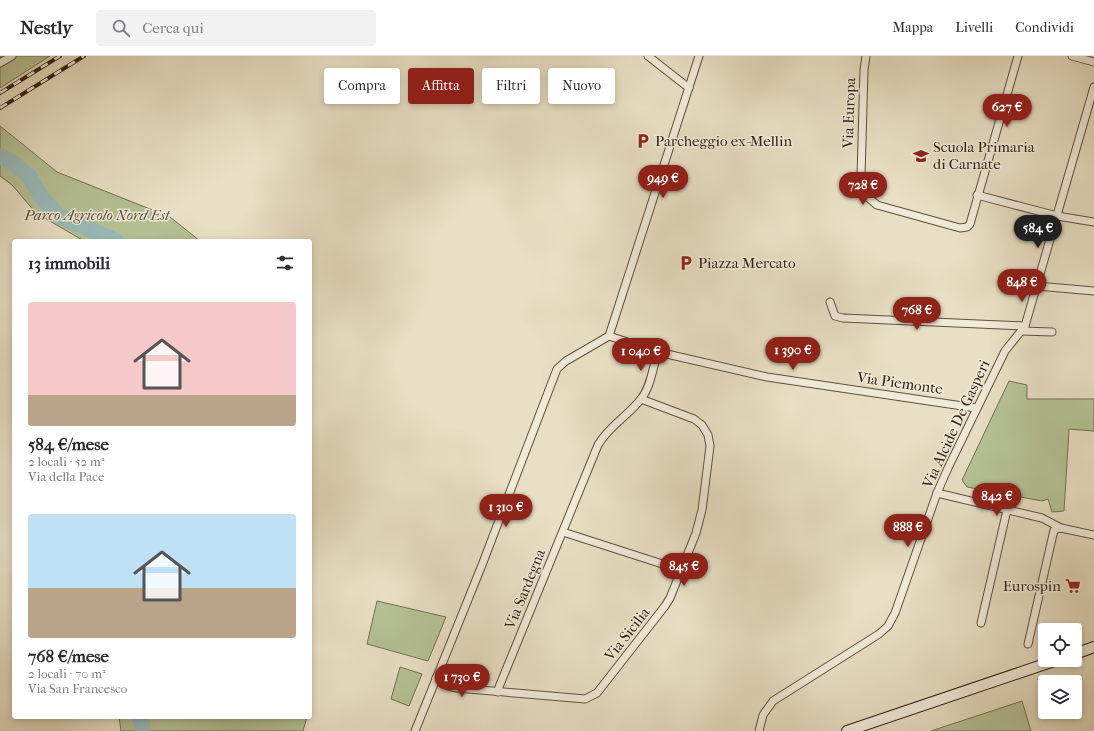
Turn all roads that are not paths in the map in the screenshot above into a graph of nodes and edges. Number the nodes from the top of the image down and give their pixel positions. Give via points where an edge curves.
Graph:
1 (12, 56) edge
2 (648, 56) edge
3 (699, 56) edge
4 (866, 56) edge
5 (1018, 56) edge
6 (1072, 56) edge
7 (1094, 62) edge
8 (0, 63) edge
9 (1094, 87) edge
10 (689, 88) junction
11 (977, 195) junction
12 (1057, 216) junction
13 (1094, 222) edge
14 (1037, 286) junction
15 (1094, 291) edge
16 (830, 302) dead end
17 (1023, 329) junction
18 (1052, 332) dead end
19 (608, 336) junction
20 (658, 352) junction
21 (641, 400) junction
22 (976, 408) junction
23 (937, 493) junction
24 (1007, 510) junction
25 (1061, 528) junction
26 (563, 532) junction
27 (1094, 535) edge
28 (681, 570) junction
29 (981, 623) dead end
30 (1028, 644) dead end
31 (1093, 648) edge
32 (1082, 652) edge
33 (1038, 666) edge
34 (436, 678) junction
35 (498, 692) junction
36 (415, 731) edge
37 (759, 731) edge
38 (847, 731) edge

1 - 8 street
2 - 10 street
3 - 10 street
4 - 11 street, Via Europa via 860,178 864,193 877,205 960,228 970,224
5 - 11 street
6 - 7 street
9 - 12 street
10 - 19 street
11 - 12 street
12 - 13 street
12 - 14 street
14 - 15 street
14 - 17 street
16 - 17 street via 835,316 843,318
17 - 18 street
17 - 22 street, Via Alcide De Gasperi via 1005,351
19 - 20 street, Via Piemonte
19 - 34 street via 566,361 558,369
20 - 21 street, Via Sardegna
20 - 22 street, Via Piemonte via 767,377
21 - 26 street, Via Sardegna via 602,437
21 - 28 street, Via Sicilia via 694,419 702,425 708,435 710,446 702,510
22 - 23 street, Via Alcide De Gasperi
23 - 24 street
23 - 37 street, Via Alcide De Gasperi via 895,613 888,626 773,701 763,715
24 - 25 street via 1042,518
24 - 29 street
25 - 27 street
25 - 30 street via 1054,530
26 - 28 street
26 - 35 street, Via Sardegna
28 - 35 street, Via Sicilia via 665,606 591,697 585,699
31 - 32 main road
33 - 38 main road
34 - 35 street, Via Sicilia via 448,686
34 - 36 street

